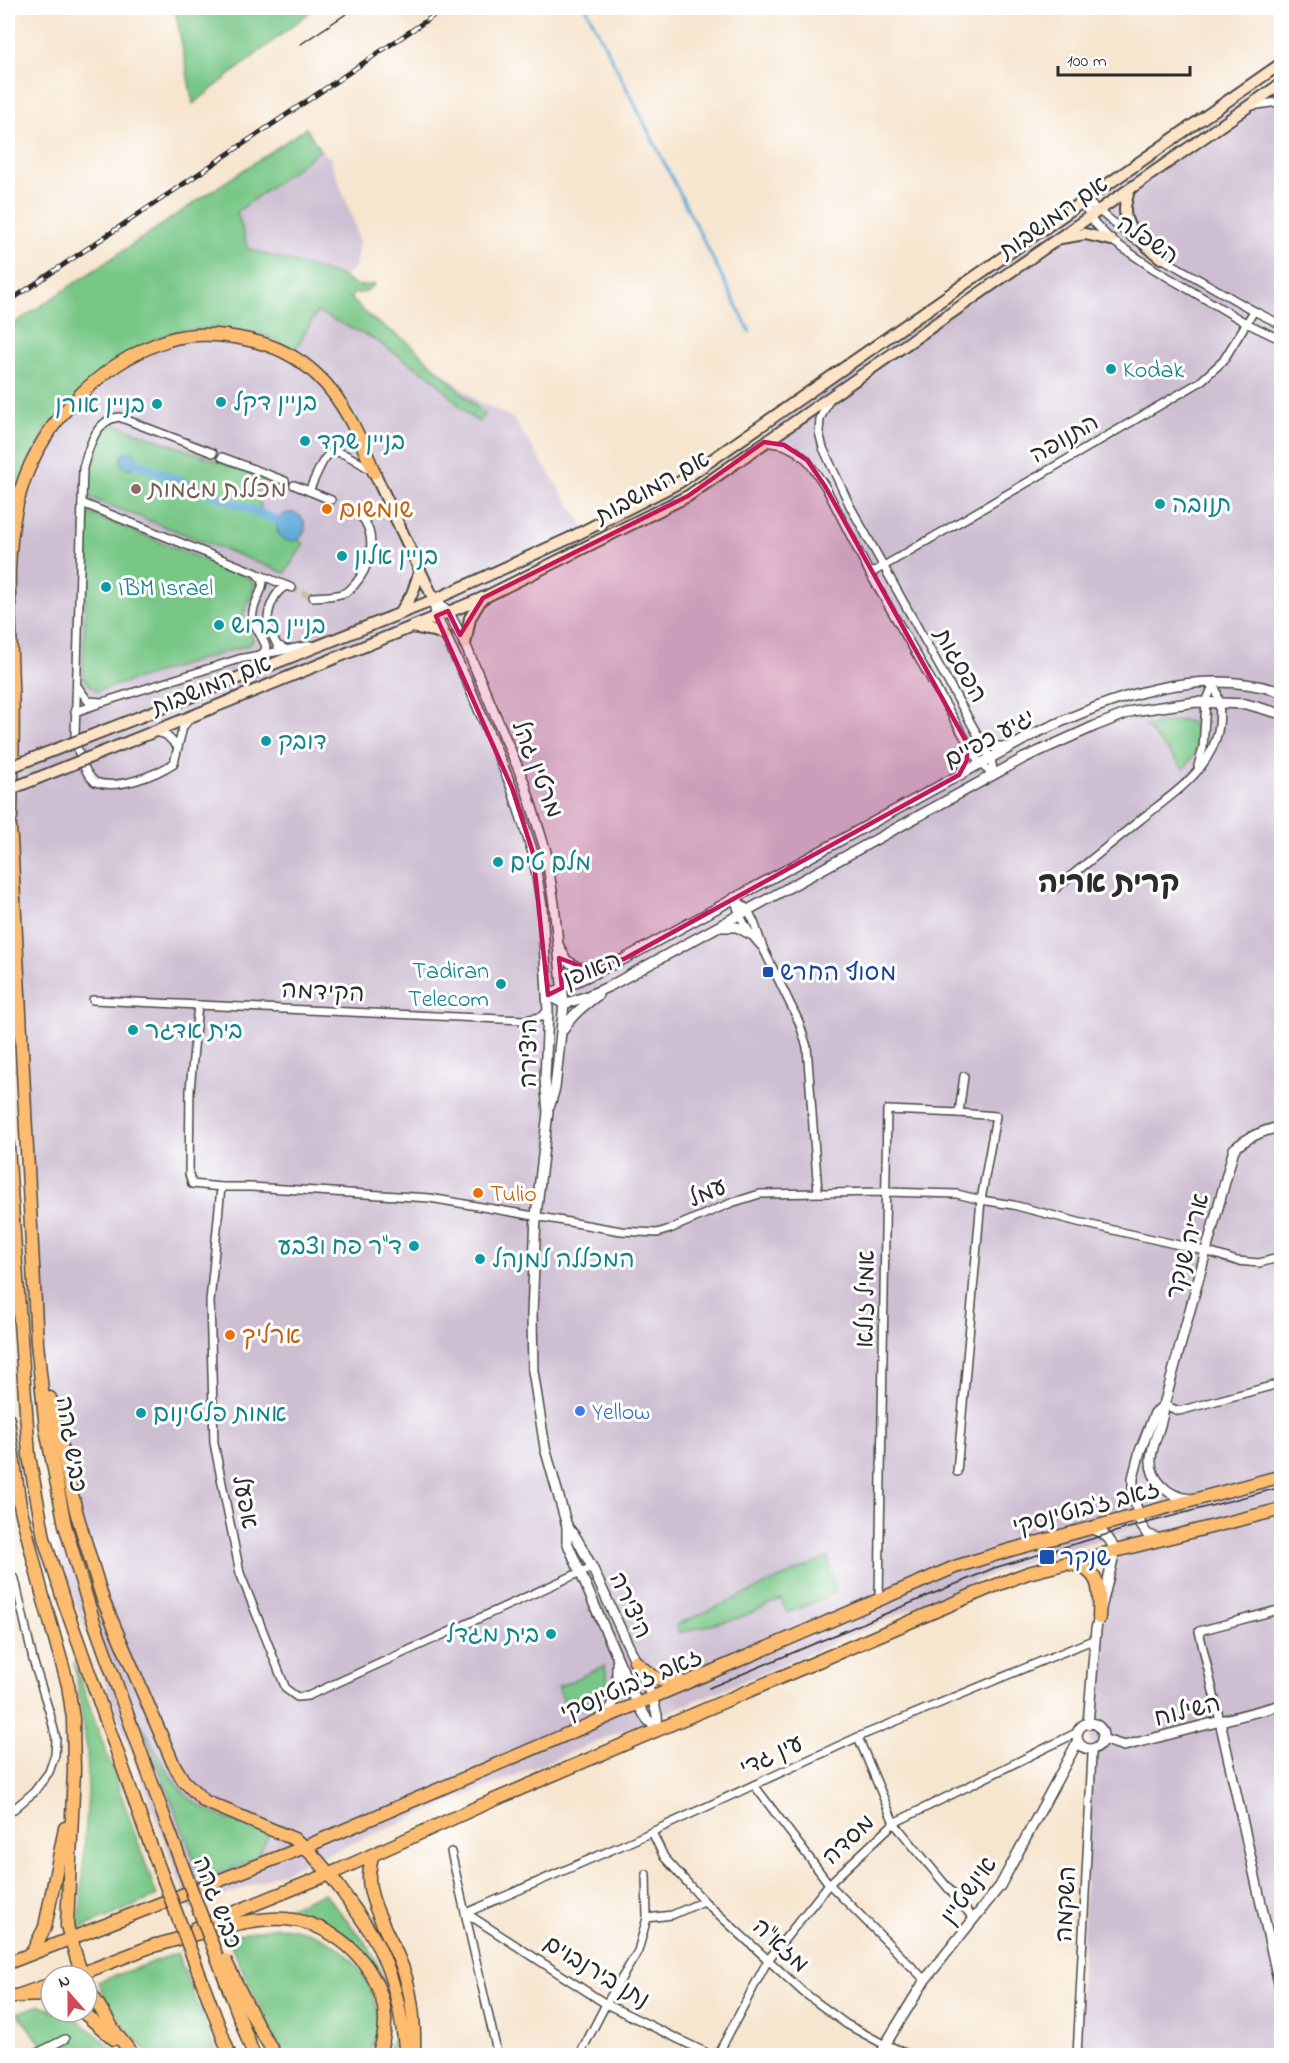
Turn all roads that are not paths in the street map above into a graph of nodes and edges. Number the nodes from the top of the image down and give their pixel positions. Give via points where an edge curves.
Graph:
1 (1281, 63) edge
2 (1281, 83) edge
3 (1281, 103) edge
4 (1249, 106) junction
5 (1129, 190) junction
6 (1085, 201) junction
7 (1099, 210) junction
8 (1089, 217) junction
9 (1058, 238) junction
10 (1111, 240) junction
11 (1161, 258) junction
12 (1254, 311) junction
13 (1246, 323) junction
14 (1281, 325) edge
15 (1281, 340) edge
16 (831, 396) junction
17 (764, 442) junction
18 (213, 453) dead end
19 (222, 457) dead end
20 (374, 472) junction
21 (285, 482) dead end
22 (294, 485) dead end
23 (309, 491) junction
24 (331, 500) tunnel mouth
25 (82, 503) junction
26 (352, 508) tunnel mouth
27 (883, 567) junction
28 (420, 571) junction
29 (256, 573) junction
30 (870, 574) junction
31 (313, 597) tunnel mouth
32 (483, 597) junction
33 (434, 600) junction
34 (448, 611) junction
35 (399, 614) junction
36 (436, 616) junction
37 (408, 627) junction
38 (446, 636) junction
39 (334, 640) junction
40 (465, 644) junction
41 (291, 649) junction
42 (260, 655) junction
43 (76, 683) junction
44 (1214, 683) junction
45 (1281, 692) edge
46 (104, 702) junction
47 (1206, 702) junction
48 (1221, 702) junction
49 (75, 712) junction
50 (1281, 714) edge
51 (192, 715) junction
52 (151, 733) junction
53 (980, 738) junction
54 (967, 743) junction
55 (1013, 746) junction
56 (178, 747) junction
57 (991, 759) junction
58 (980, 764) junction
59 (8, 768) edge
60 (1196, 771) junction
61 (959, 775) junction
62 (994, 775) junction
63 (8, 789) edge
64 (8, 808) edge
65 (11, 839) junction
66 (1055, 889) dead end
67 (734, 897) junction
68 (748, 910) junction
69 (739, 916) junction
70 (717, 928) junction
71 (750, 934) junction
72 (558, 945) junction
73 (763, 948) junction
74 (624, 959) junction
75 (610, 986) junction
76 (562, 988) junction
77 (548, 995) junction
78 (93, 1000) dead end
79 (564, 1004) junction
80 (198, 1005) junction
81 (548, 1011) junction
82 (561, 1034) junction
83 (964, 1076) dead end
84 (548, 1113) junction
85 (960, 1113) junction
86 (1281, 1126) edge
87 (8, 1145) edge
88 (221, 1187) junction
89 (886, 1191) junction
90 (819, 1192) junction
91 (981, 1200) junction
92 (536, 1215) junction
93 (1205, 1251) junction
94 (1281, 1257) edge
95 (37, 1331) junction
96 (1281, 1383) edge
97 (1164, 1405) junction
98 (8, 1419) edge
99 (957, 1472) dead end
100 (1281, 1476) edge
101 (1194, 1499) junction
102 (1281, 1509) edge
103 (1137, 1515) junction
104 (567, 1526) junction
105 (1090, 1528) junction
106 (1163, 1539) junction
107 (1115, 1551) junction
108 (1066, 1564) junction
109 (592, 1567) junction
110 (580, 1573) junction
111 (8, 1579) edge
112 (879, 1599) junction
113 (1281, 1609) edge
114 (1099, 1618) junction
115 (1095, 1639) junction
116 (616, 1654) junction
117 (635, 1661) junction
118 (701, 1677) junction
119 (652, 1697) junction
120 (637, 1703) junction
121 (1281, 1705) edge
122 (609, 1715) junction
123 (1220, 1721) junction
124 (1088, 1724) junction
125 (658, 1730) junction
126 (1078, 1736) junction
127 (858, 1737) junction
128 (1102, 1739) junction
129 (1092, 1754) dead end
130 (754, 1785) junction
131 (73, 1792) junction
132 (8, 1814) edge
133 (894, 1822) junction
134 (652, 1832) junction
135 (305, 1847) junction
136 (450, 1852) dead end
137 (372, 1855) junction
138 (328, 1874) junction
139 (646, 1874) dead end
140 (829, 1884) junction
141 (704, 1901) junction
142 (466, 1913) junction
143 (646, 1918) junction
144 (973, 1918) junction
145 (69, 1940) junction
146 (146, 1948) junction
147 (32, 1953) junction
148 (768, 1960) junction
149 (8, 1963) edge
150 (76, 1964) edge
151 (99, 1967) edge
152 (925, 1980) junction
153 (39, 1988) edge
154 (39, 1996) edge
155 (237, 1996) junction
156 (1281, 1997) edge
157 (11, 1998) edge
158 (606, 2004) junction
159 (99, 2007) edge
160 (97, 2024) edge
161 (65, 2039) dead end
162 (885, 2045) junction
163 (31, 2055) edge
164 (133, 2055) edge
165 (230, 2055) edge
166 (254, 2055) edge
167 (276, 2055) edge
168 (377, 2055) edge
169 (406, 2055) edge
170 (414, 2055) edge
171 (498, 2055) edge
172 (579, 2055) edge
173 (713, 2055) edge
174 (717, 2055) edge
175 (881, 2055) edge
176 (910, 2055) edge
177 (1077, 2055) edge

1 - 6 main road, אם המושבות
2 - 4 main road, אם המושבות
3 - 4 street
4 - 5 main road, אם המושבות
5 - 7 main road, אם המושבות
5 - 11 main road via 1127,221 1136,236
6 - 7 street, השפלה
6 - 8 street, השפלה
6 - 33 main road, אם המושבות via 680,482
7 - 8 main road, אם המושבות
7 - 11 street, השפלה
8 - 9 main road, אם המושבות
8 - 10 street, השפלה
9 - 10 main road via 1084,234
9 - 16 main road, אם המושבות
10 - 13 street, השפלה
11 - 12 street, השפלה
12 - 13 street, התנופה
12 - 14 street, השפלה
13 - 15 street, השפלה
13 - 27 street, התנופה via 1223,361 1200,382
16 - 17 main road, אם המושבות
16 - 27 street, הפסגות via 820,419 819,432 850,506
17 - 30 street, הפסגות via 784,445 807,460 825,486
17 - 32 main road, אם המושבות via 688,496
18 - 25 street via 119,417 112,418 103,422 87,454
19 - 21 street
20 - 23 street via 333,451 324,457
20 - 28 main road, מרטין גהל
20 - 65 main road via 350,419 318,375 260,342 211,334 169,340 128,359 84,392 42,440 17,503 10,565
22 - 23 street
23 - 24 street
25 - 29 street
25 - 43 street
26 - 31 street via 368,529 370,557 360,579 345,592
27 - 30 street, התנופה
27 - 53 street, הפסגות
28 - 33 main road, מרטין גהל
28 - 35 main road
29 - 41 street via 289,587 276,593 268,622 279,647
29 - 42 street via 263,580 253,612 266,646
30 - 54 street, הפסגות
32 - 34 main road, אם המושבות
32 - 40 main road via 470,618
33 - 34 street, מרטין גהל
33 - 35 main road, אם המושבות
33 - 36 street, מרטין גהל
34 - 36 main road, אם המושבות
34 - 40 street, מרטין גהל
35 - 39 main road, אם המושבות
36 - 37 main road, אם המושבות
36 - 38 street, מרטין גהל
37 - 38 main road
37 - 51 main road, אם המושבות
38 - 77 street, מרטין גהל via 512,788 533,853 542,906
39 - 41 street
39 - 59 main road, אם המושבות, bridge
40 - 72 street, מרטין גהל via 524,782 546,852
41 - 42 street
42 - 46 street
43 - 46 street via 88,701
43 - 49 street
44 - 45 street, יגיע כפיים via 1247,684
44 - 47 street
44 - 48 street
44 - 55 street, יגיע כפיים via 1130,694 1088,709
46 - 49 street
47 - 48 street, יגיע כפיים
47 - 60 street via 1203,748
47 - 62 street, יגיע כפיים via 1133,711
48 - 50 street, יגיע כפיים via 1253,705
48 - 60 street via 1215,740
49 - 56 street via 78,753 89,777 102,784 124,784 167,767 174,763
51 - 52 main road, אם המושבות
51 - 56 street via 183,727
52 - 56 street via 166,735
52 - 63 main road, אם המושבות, bridge
53 - 55 street via 995,747
53 - 57 street, הפסגות
54 - 58 street, הפסגות
54 - 61 street via 967,760
55 - 57 street, יגיע כפיים
57 - 58 street, יגיע כפיים
57 - 62 street, הפסגות
58 - 61 street, יגיע כפיים
58 - 62 street, הפסגות
60 - 66 street
61 - 67 street, יגיע כפיים
62 - 68 street, יגיע כפיים
64 - 65 main road, כביש גהה
65 - 95 main road, כביש גהה
67 - 68 street
67 - 69 street
67 - 74 street, האופן
68 - 69 street, יגיע כפיים
68 - 73 street
69 - 70 street, האופן
69 - 71 street
70 - 71 street via 734,926
70 - 75 street, האופן
71 - 73 street
72 - 74 street via 566,960 579,968
72 - 76 street, מרטין גהל
73 - 90 street via 807,1047
74 - 76 street, האופן
75 - 79 street, האופן
75 - 82 street via 579,1010
76 - 77 street, האופן
76 - 79 street, מרטין גהל
77 - 79 street, האופן
77 - 81 street, היצירה
78 - 80 street, הקידמה
79 - 82 street, היצירה
80 - 81 street, הקידמה via 524,1020 541,1017
80 - 88 street via 190,1089 189,1174 192,1184
81 - 84 street, היצירה
82 - 84 street, היצירה
83 - 85 street
84 - 92 street, היצירה
85 - 89 street, אמיל זולא via 887,1110
85 - 91 street via 996,1116
86 - 93 street, אריה שנקר via 1246,1138 1234,1149
87 - 165 main road, כביש גהה, bridge via 29,1456 45,1538 146,1833
88 - 92 street, עמל via 430,1198
88 - 110 street, אפעל via 210,1302 214,1443 240,1573 285,1689 297,1697 308,1696
89 - 90 street, עמל
89 - 91 street, עמל via 957,1194
89 - 112 street, אמיל זולא
90 - 92 street, עמל via 744,1197 657,1233 621,1231
91 - 93 street, עמל
91 - 99 street
92 - 104 street, היצירה via 533,1371 545,1449
93 - 94 street, עמל via 1259,1263
93 - 97 street, אריה שנקר
95 - 135 main road via 62,1456 90,1559 131,1670 172,1763 204,1801
95 - 155 main road, כביש גהה, bridge via 46,1429 65,1525 93,1619 193,1895
96 - 97 street via 1179,1410
97 - 101 street, אריה שנקר via 1150,1466 1165,1489
97 - 103 street, אריה שנקר via 1155,1413 1133,1478
98 - 131 main road via 23,1516 68,1685 74,1742
100 - 101 main road, זאב ז'בוטינסקי
101 - 103 main road, זאב ז'בוטינסקי
102 - 106 main road, זאב ז'בוטינסקי
103 - 105 main road, זאב ז'בוטינסקי
103 - 106 street, אריה שנקר via 1147,1534
104 - 109 street, היצירה
104 - 110 street, היצירה via 567,1542
105 - 107 street via 1106,1535
105 - 112 main road, זאב ז'בוטינסקי via 979,1559
106 - 107 main road, זאב ז'בוטינסקי
107 - 108 main road, זאב ז'בוטינסקי
107 - 114 street
108 - 114 main road via 1081,1566 1098,1583
108 - 125 main road, זאב ז'בוטינסקי via 989,1588
109 - 110 street, אפעל
109 - 117 street, היצירה
110 - 116 street, היצירה
111 - 132 street via 15,1579 56,1738 49,1772 34,1792
112 - 118 main road, זאב ז'בוטינסקי
113 - 123 street via 1199,1631
114 - 115 street
115 - 124 street
115 - 127 street, עין גדי
116 - 120 street, היצירה
116 - 122 street via 617,1684
117 - 118 main road via 651,1676 666,1682
117 - 119 street, היצירה
118 - 119 main road, זאב ז'בוטינסקי
119 - 120 main road, זאב ז'בוטינסקי
119 - 125 street, היצירה
120 - 122 main road, זאב ז'בוטינסקי
120 - 125 street, היצירה
121 - 123 street, השילוח
122 - 135 main road, זאב ז'בוטינסקי
123 - 128 street, השילוח via 1124,1746
123 - 156 street
124 - 126 street via 1082,1726
124 - 128 street via 1099,1728
125 - 137 main road, זאב ז'בוטינסקי
126 - 128 street via 1082,1746 1089,1749
126 - 133 street, מסדה
126 - 144 street, אינשטיין via 1000,1886
127 - 130 street, עין גדי
127 - 133 street
129 - 177 street, השקמה
130 - 134 street, עין גדי
130 - 140 street
131 - 145 main road
131 - 147 main road via 45,1928
133 - 140 street, מסדה
133 - 144 street
134 - 141 street, מזא"ה via 664,1857
134 - 142 street, עין גדי
135 - 138 main road
135 - 145 main road, זאב ז'בוטינסקי
136 - 142 street
137 - 138 main road, זאב ז'בוטינסקי
137 - 170 main road via 369,1878 373,1899 410,1990
138 - 146 main road, זאב ז'בוטינסקי
138 - 169 main road via 368,1929 386,1964 400,2009
139 - 143 street
140 - 148 street, מסדה
140 - 152 street
141 - 143 street via 672,1915
141 - 148 street, מזא"ה
142 - 158 street, נתן בירנבוים
142 - 171 street
143 - 158 street via 638,1951
144 - 152 street, אינשטיין
145 - 147 main road, זאב ז'בוטינסקי
145 - 150 main road
146 - 151 main road, זאב ז'בוטינסקי
146 - 168 main road via 271,1919 319,1927 350,1947 370,1970 379,1988 386,2032
147 - 149 main road, זאב ז'בוטינסקי
148 - 162 street, מזא"ה via 846,2024
148 - 174 street, מסדה
152 - 162 street, אינשטיין
153 - 157 main road
154 - 157 main road
155 - 166 main road, כביש גהה
155 - 167 main road
158 - 172 street
158 - 173 street, נתן בירנבוים
159 - 164 main road
160 - 164 main road
161 - 163 street
162 - 175 street, אינשטיין
162 - 176 street, מזא"ה

